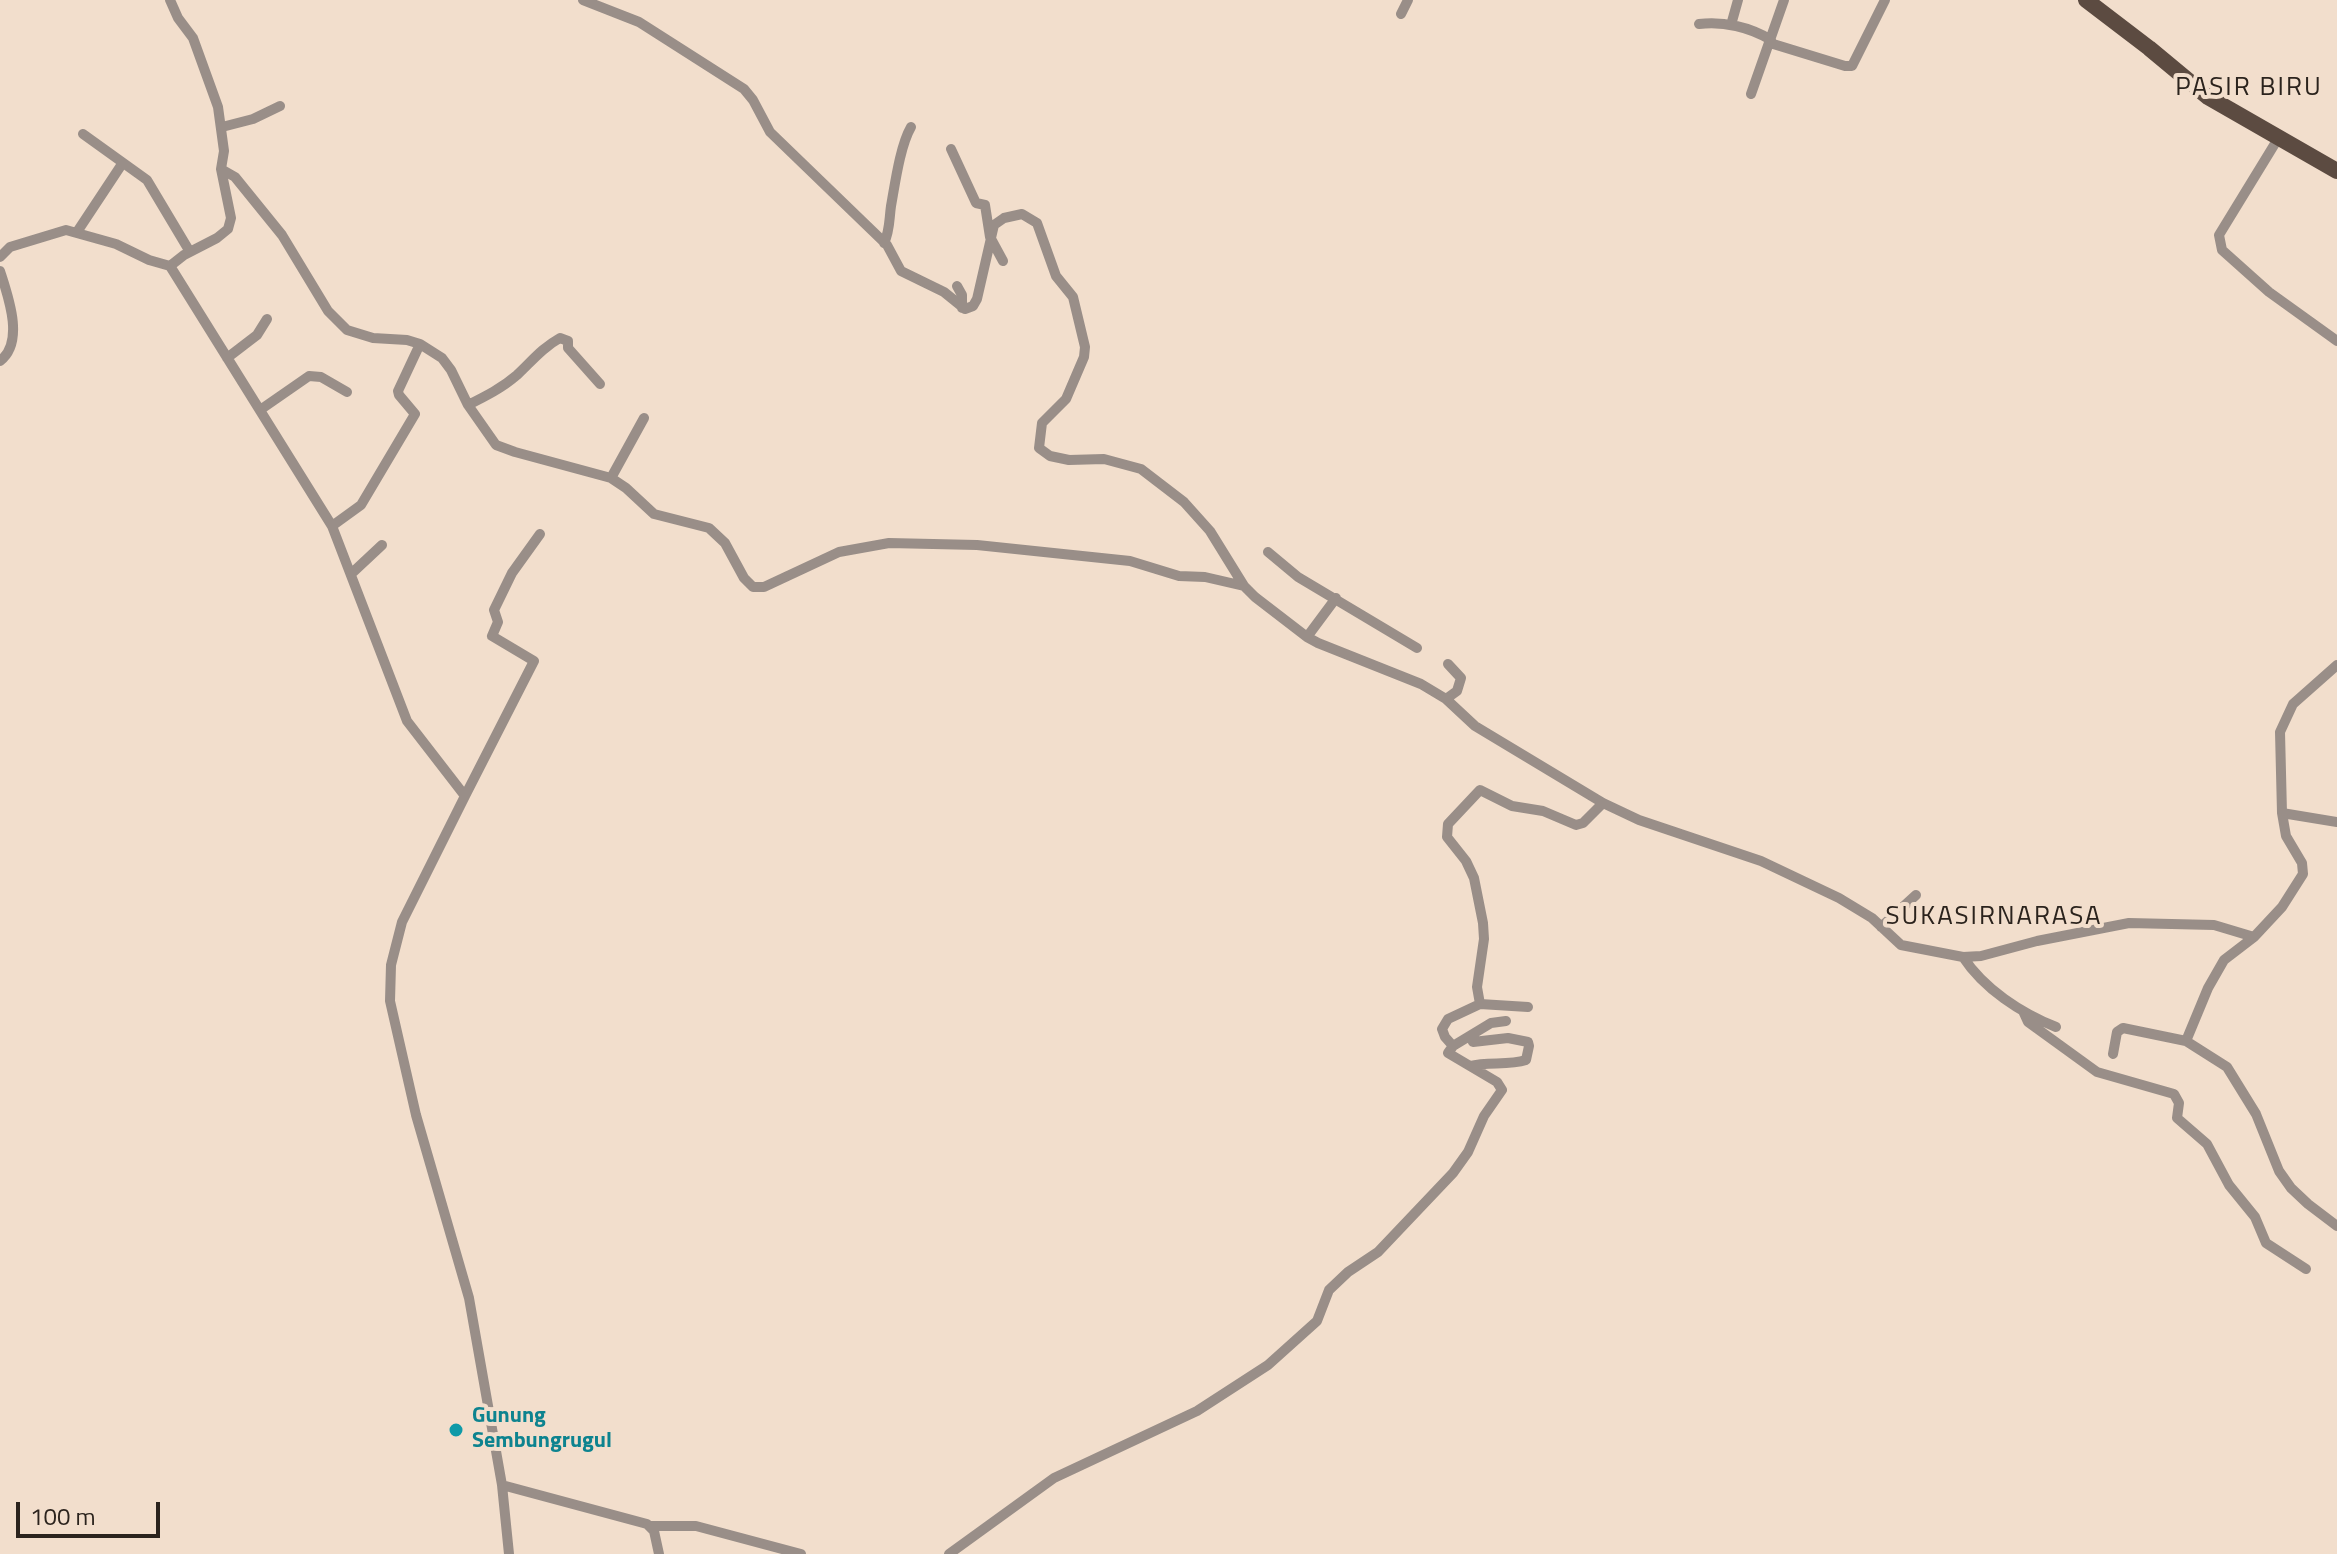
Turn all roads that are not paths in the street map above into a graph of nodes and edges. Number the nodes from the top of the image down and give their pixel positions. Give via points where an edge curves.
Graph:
1 (170, 0) edge
2 (583, 0) edge
3 (1408, 0) edge
4 (1738, 0) edge
5 (1784, 0) edge
6 (1885, 0) edge
7 (2086, 0) edge
8 (1401, 14) dead end
9 (1699, 24) dead end
10 (1731, 25) junction
11 (1770, 41) junction
12 (1751, 94) dead end
13 (280, 106) dead end
14 (222, 127) junction
15 (911, 127) dead end
16 (83, 134) dead end
17 (2279, 137) junction
18 (951, 149) dead end
19 (122, 164) junction
20 (221, 169) junction
21 (2337, 171) edge
22 (77, 232) junction
23 (990, 237) junction
24 (884, 243) junction
25 (190, 252) junction
26 (0, 257) edge
27 (1003, 261) dead end
28 (170, 266) junction
29 (0, 271) edge
30 (957, 286) dead end
31 (962, 308) junction
32 (267, 319) dead end
33 (2337, 341) edge
34 (420, 344) junction
35 (227, 358) junction
36 (0, 361) edge
37 (600, 384) dead end
38 (347, 392) dead end
39 (468, 405) junction
40 (260, 410) junction
41 (644, 418) dead end
42 (611, 478) junction
43 (332, 526) junction
44 (540, 534) dead end
45 (382, 545) dead end
46 (1268, 552) dead end
47 (351, 574) junction
48 (1244, 586) junction
49 (1336, 598) junction
50 (1307, 637) junction
51 (1417, 648) dead end
52 (1448, 664) dead end
53 (2337, 665) edge
54 (1446, 699) junction
55 (465, 796) junction
56 (1603, 803) junction
57 (2282, 813) junction
58 (2337, 822) edge
59 (1916, 895) dead end
60 (1881, 927) junction
61 (2254, 937) junction
62 (1963, 957) junction
63 (1480, 1004) junction
64 (1528, 1007) dead end
65 (2023, 1011) junction
66 (1506, 1021) dead end
67 (2056, 1027) dead end
68 (1470, 1036) junction
69 (2186, 1041) junction
70 (1453, 1046) junction
71 (2113, 1054) dead end
72 (1468, 1067) junction
73 (2337, 1226) edge
74 (2306, 1269) dead end
75 (502, 1485) junction
76 (651, 1526) junction
77 (509, 1554) edge
78 (659, 1554) edge
79 (801, 1554) edge
80 (949, 1554) edge

1 - 14 street via 193,38
2 - 24 street via 639,22 744,89 770,132
3 - 8 street
4 - 10 street
5 - 11 street
6 - 11 street via 1852,66
7 - 17 main road via 2208,97
9 - 10 street
10 - 11 street via 1759,32
11 - 12 street
13 - 14 street
14 - 20 street
15 - 24 street
16 - 19 street
17 - 21 main road
17 - 33 street via 2219,235 2222,250
18 - 23 street via 976,203 985,205
19 - 22 street
19 - 25 street via 147,180
20 - 25 street via 230,225
20 - 34 street via 235,177 282,235 328,311 347,330
22 - 26 street via 59,231
22 - 28 street
23 - 27 street
23 - 31 street via 977,299 970,308
23 - 48 street via 1004,218 1022,214 1037,223 1056,276 1073,297 1085,347 1066,399 1042,423 1039,448 1069,460 1104,459 1141,469 1184,502 1210,531
24 - 31 street via 905,275 944,292
25 - 28 street
28 - 35 street
29 - 36 street via 12,338 11,349
30 - 31 street
32 - 35 street via 257,335
34 - 39 street via 442,358
34 - 43 street via 398,391 415,414 361,505
35 - 40 street
37 - 39 street via 568,348 568,341 560,338 497,390
38 - 40 street via 309,376
39 - 42 street via 496,445
40 - 43 street
41 - 42 street
42 - 48 street via 654,514 701,524 716,533 748,583 759,588 839,552 889,543 977,545 1130,561 1179,576
43 - 47 street
44 - 55 street via 500,599 492,636 534,661
45 - 47 street
46 - 49 street
47 - 55 street via 407,721
48 - 50 street
49 - 50 street
49 - 51 street
50 - 54 street
52 - 54 street via 1461,678 1457,691
53 - 57 street via 2293,704 2280,732
54 - 56 street via 1475,726
55 - 75 street via 402,922 391,965 390,1001 416,1115 469,1298
56 - 60 street via 1761,861 1839,898
56 - 63 street via 1576,825 1543,811 1512,806 1480,790 1448,824 1449,842 1472,869 1483,923
57 - 58 street
57 - 61 street via 2303,874
59 - 60 street
60 - 62 street via 1901,945
61 - 62 street via 2214,925 2129,923
61 - 69 street via 2224,960
62 - 65 street via 1976,977
63 - 64 street
63 - 70 street via 1444,1025 1443,1034
65 - 67 street
65 - 74 street via 2028,1022 2097,1072 2174,1094 2177,1118 2207,1144 2229,1185 2255,1217 2264,1240
66 - 68 street
68 - 70 street
68 - 72 street via 1473,1042 1517,1039 1529,1046 1526,1060
69 - 71 street via 2123,1028 2117,1032
69 - 73 street via 2227,1067 2252,1105 2279,1171 2291,1188
70 - 72 street via 1448,1053
72 - 80 street via 1502,1090 1468,1152 1378,1252 1329,1290 1317,1321 1243,1383 1170,1425 1054,1478
75 - 76 street
75 - 77 street
76 - 78 street
76 - 79 street via 696,1526

